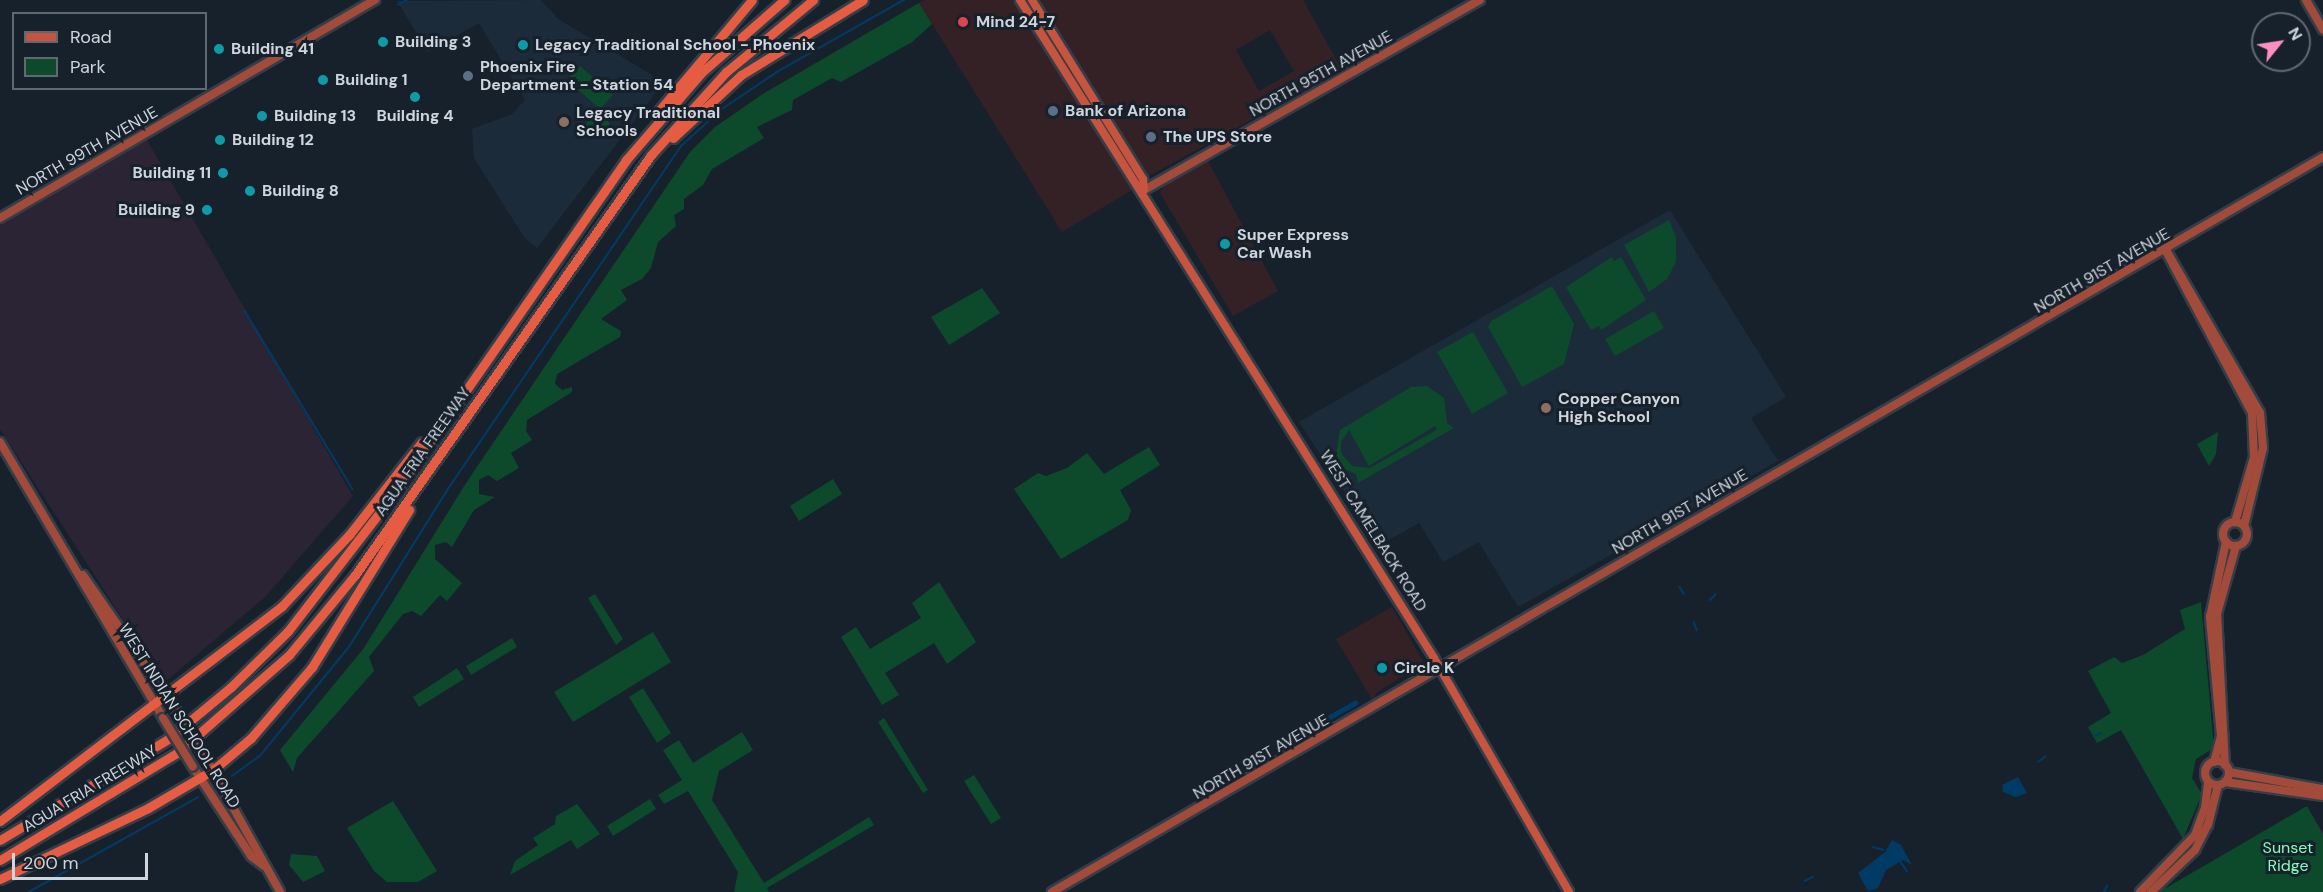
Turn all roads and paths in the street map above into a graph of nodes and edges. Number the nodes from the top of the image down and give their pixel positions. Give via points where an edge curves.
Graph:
1 (375, 0) edge
2 (752, 0) edge
3 (784, 0) edge
4 (813, 0) edge
5 (863, 0) edge
6 (1020, 0) edge
7 (1032, 0) edge
8 (1480, 0) edge
9 (2306, 0) edge
10 (1029, 14) junction
11 (2323, 28) edge
12 (1074, 68) junction
13 (1089, 111) junction
14 (2323, 158) edge
15 (1144, 190) junction
16 (598, 200) junction
17 (609, 213) junction
18 (0, 218) edge
19 (2166, 250) junction
20 (491, 350) junction
21 (504, 363) junction
22 (0, 442) edge
23 (2235, 522) junction
24 (2244, 526) junction
25 (2226, 542) junction
26 (2236, 546) junction
27 (82, 574) junction
28 (1441, 669) junction
29 (167, 695) junction
30 (157, 709) junction
31 (2214, 762) junction
32 (2227, 768) junction
33 (213, 770) junction
34 (200, 778) junction
35 (2208, 782) junction
36 (2222, 784) junction
37 (2323, 789) edge
38 (2323, 795) edge
39 (0, 821) edge
40 (0, 840) edge
41 (0, 860) edge
42 (264, 866) junction
43 (0, 879) edge
44 (280, 892) edge
45 (1052, 892) edge
46 (1569, 892) edge
47 (2140, 892) edge
48 (2151, 892) edge

1 - 18 main road, NORTH 99TH AVENUE
2 - 16 highway via 623,154
3 - 16 highway, AGUA FRIA FREEWAY via 687,87
4 - 17 highway, AGUA FRIA FREEWAY via 707,91 651,154
5 - 17 highway via 728,85 680,130
6 - 10 main road, WEST CAMELBACK ROAD
7 - 12 main road, WEST CAMELBACK ROAD
8 - 15 main road, NORTH 95TH AVENUE
9 - 11 main road
10 - 12 main road via 1064,62
10 - 13 main road, WEST CAMELBACK ROAD
12 - 13 main road via 1073,76
12 - 15 main road, WEST CAMELBACK ROAD via 1143,179
13 - 15 main road, WEST CAMELBACK ROAD via 1135,184
14 - 19 main road, NORTH 91ST AVENUE
15 - 28 main road, WEST CAMELBACK ROAD
16 - 20 highway, AGUA FRIA FREEWAY
17 - 21 highway, AGUA FRIA FREEWAY
19 - 23 main road via 2168,262 2252,413 2254,457
19 - 24 main road via 2259,412 2263,448
19 - 28 main road, NORTH 91ST AVENUE
20 - 29 highway via 328,560 273,614
20 - 40 highway, AGUA FRIA FREEWAY via 332,578 260,660 168,739
21 - 33 highway via 303,680 258,731
21 - 41 highway, AGUA FRIA FREEWAY via 356,575 270,675 164,762
22 - 27 main road, WEST INDIAN SCHOOL ROAD
23 - 24 main road
23 - 25 main road via 2224,528
24 - 26 main road via 2246,538
25 - 26 main road
25 - 31 main road via 2210,617 2221,736
26 - 32 main road via 2217,614
27 - 29 main road, WEST INDIAN SCHOOL ROAD via 93,583
27 - 30 main road, WEST INDIAN SCHOOL ROAD
28 - 45 main road, NORTH 91ST AVENUE
28 - 46 main road, WEST CAMELBACK ROAD
29 - 30 highway
29 - 33 main road, WEST INDIAN SCHOOL ROAD, bridge
30 - 34 main road, WEST INDIAN SCHOOL ROAD, bridge
30 - 39 highway
31 - 32 main road
31 - 35 main road via 2205,769
32 - 36 main road
32 - 37 main road
33 - 34 highway
33 - 42 main road, WEST INDIAN SCHOOL ROAD via 260,850
34 - 42 main road, WEST INDIAN SCHOOL ROAD via 251,856
34 - 43 highway via 116,824
35 - 36 main road
35 - 47 main road via 2205,808 2190,842
36 - 38 main road
36 - 48 main road via 2195,850
42 - 44 main road, WEST INDIAN SCHOOL ROAD

